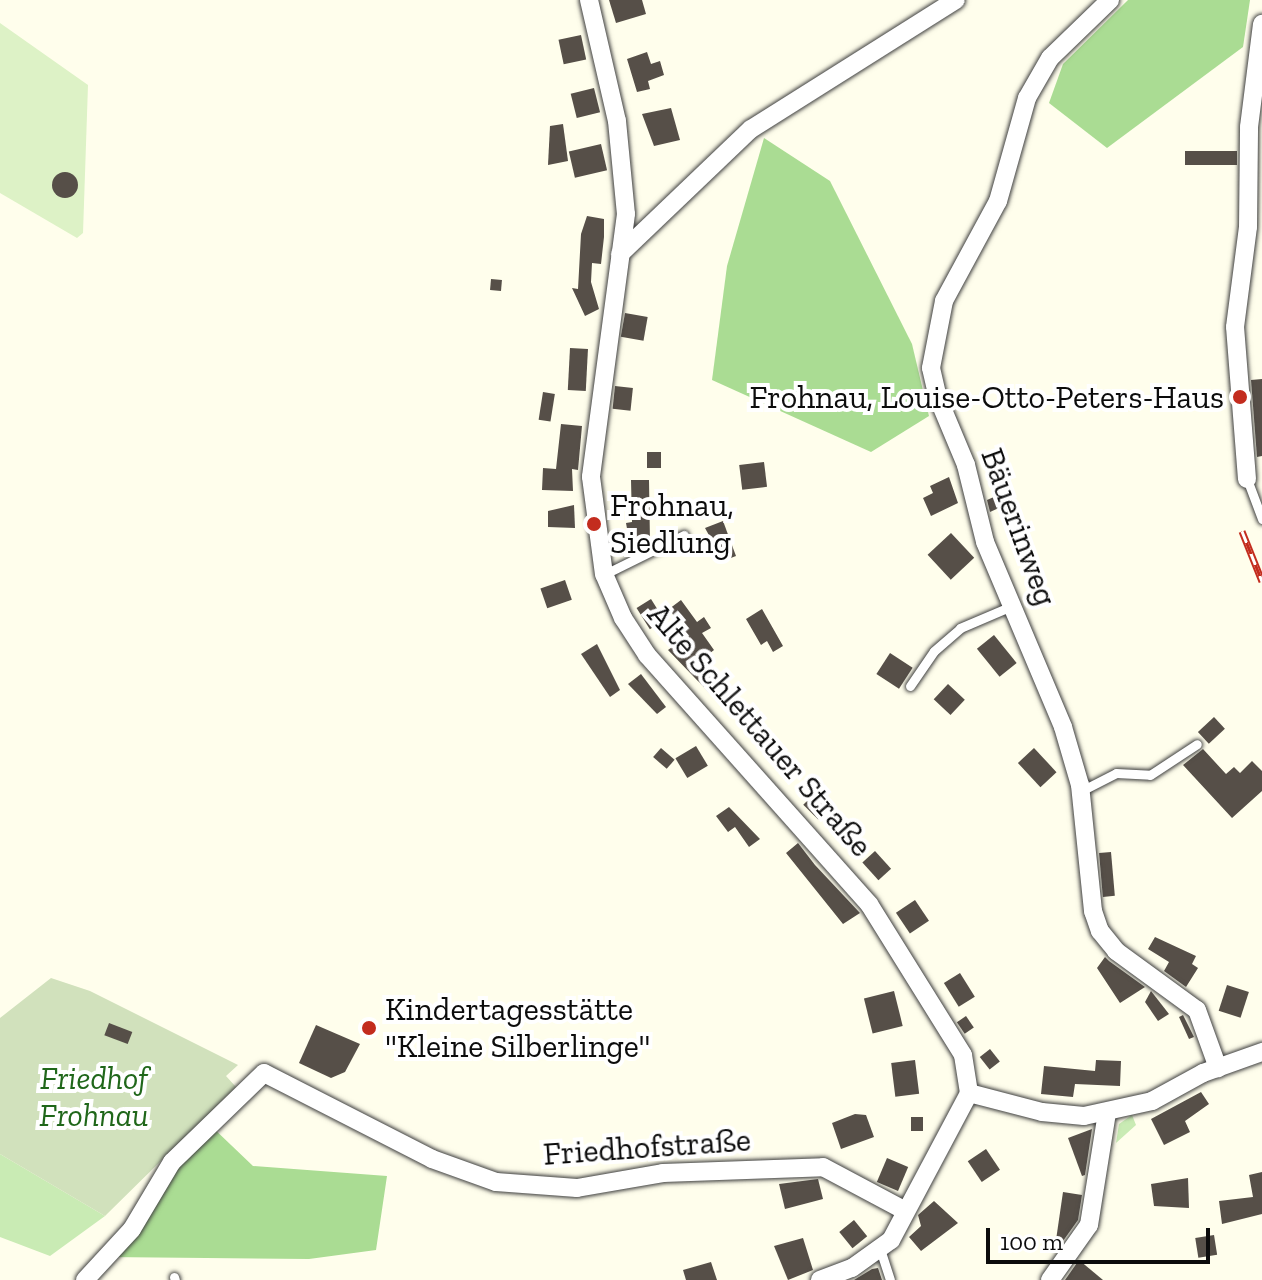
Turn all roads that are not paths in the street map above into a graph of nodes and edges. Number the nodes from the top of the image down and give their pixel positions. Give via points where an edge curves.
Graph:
1 (589, 0) edge
2 (956, 0) edge
3 (1110, 0) edge
4 (1262, 24) edge
5 (626, 214) junction
6 (650, 221) junction
7 (620, 254) junction
8 (1247, 479) joint
9 (1259, 502) edge
10 (1262, 519) edge
11 (684, 535) dead end
12 (604, 574) junction
13 (1014, 605) junction
14 (910, 686) dead end
15 (1197, 744) dead end
16 (1081, 791) junction
17 (1262, 1052) edge
18 (1218, 1068) junction
19 (969, 1093) junction
20 (1107, 1112) junction
21 (904, 1210) junction
22 (881, 1252) junction
23 (85, 1280) edge
24 (820, 1280) edge
25 (890, 1280) edge
26 (1050, 1280) edge

1 - 5 street, Alte Schlettauer Straße via 617,121
2 - 6 street via 751,129
3 - 13 street, Bäuerinweg via 1050,58 1027,98 998,201 957,269 934,336 931,368 938,398 966,465 985,542
4 - 8 street via 1249,127 1248,227 1235,327
5 - 6 street
5 - 7 street, Alte Schlettauer Straße
6 - 7 street
7 - 12 street, Alte Schlettauer Straße via 591,477
8 - 9 lane
9 - 10 lane
11 - 12 lane
12 - 19 street, Alte Schlettauer Straße via 647,655 869,904 963,1055
13 - 14 lane via 960,628 934,651
13 - 16 street, Bäuerinweg via 1063,727
15 - 16 lane via 1150,775 1116,773
16 - 18 street, Bäuerinweg via 1093,911 1100,931 1116,951 1197,1010
17 - 18 street
18 - 20 street via 1152,1101
19 - 20 street via 1062,1115
19 - 21 street
20 - 26 street via 1089,1225
21 - 22 street
21 - 23 street, Friedhofstraße via 823,1167 663,1173 577,1188 496,1182 432,1159 264,1073 172,1162 132,1229
22 - 24 street
22 - 25 lane

